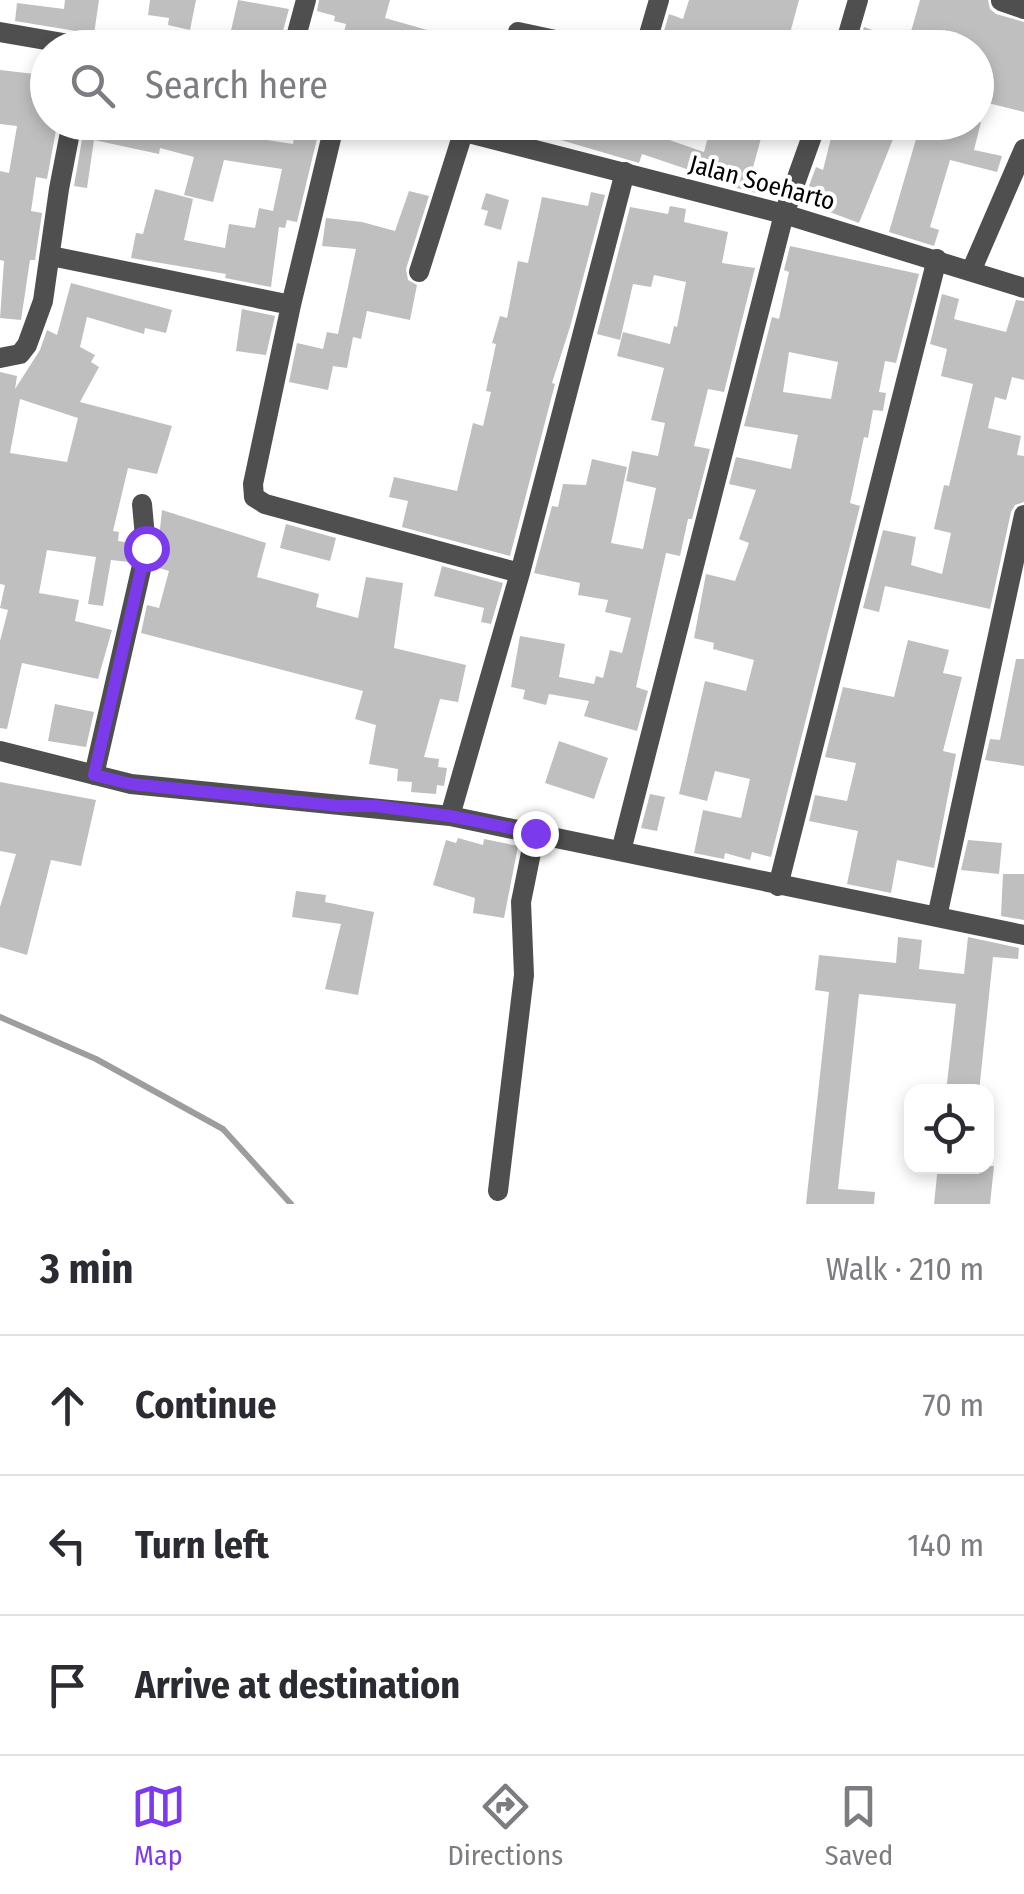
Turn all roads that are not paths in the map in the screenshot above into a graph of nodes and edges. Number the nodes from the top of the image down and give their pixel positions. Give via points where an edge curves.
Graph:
1 (306, 0) edge
2 (658, 0) edge
3 (858, 0) edge
4 (1000, 1) edge
5 (1024, 9) edge
6 (298, 30) edge
7 (650, 30) edge
8 (849, 30) edge
9 (0, 32) edge
10 (30, 37) edge
11 (69, 140) edge
12 (331, 140) edge
13 (461, 140) edge
14 (520, 140) edge
15 (810, 140) edge
16 (1024, 148) edge
17 (625, 172) junction
18 (784, 214) junction
19 (52, 256) junction
20 (936, 259) junction
21 (972, 270) junction
22 (419, 272) dead end
23 (1024, 288) edge
24 (290, 305) junction
25 (0, 358) edge
26 (142, 504) dead end
27 (1024, 515) edge
28 (520, 574) junction
29 (0, 751) edge
30 (94, 775) junction
31 (450, 816) junction
32 (535, 833) junction
33 (621, 851) junction
34 (778, 886) junction
35 (936, 917) junction
36 (1024, 935) edge
37 (498, 1191) dead end

1 - 6 street
2 - 7 street
3 - 8 street
4 - 5 street
9 - 10 street
11 - 19 street
12 - 24 street
13 - 22 street
14 - 17 street, Jalan Soeharto
15 - 18 street
16 - 21 street
17 - 18 street, Jalan Soeharto
17 - 28 street
18 - 20 street, Jalan Soeharto
18 - 33 street
19 - 24 street
19 - 25 street via 27,346
20 - 21 street, Jalan Soeharto
20 - 34 street
21 - 23 street, Jalan Soeharto
24 - 28 street via 254,497
26 - 30 street via 146,548
27 - 35 street
28 - 31 street
29 - 30 street
30 - 31 street
31 - 32 street
32 - 33 street
32 - 37 street via 521,902 524,975
33 - 34 street
34 - 35 street
35 - 36 street

